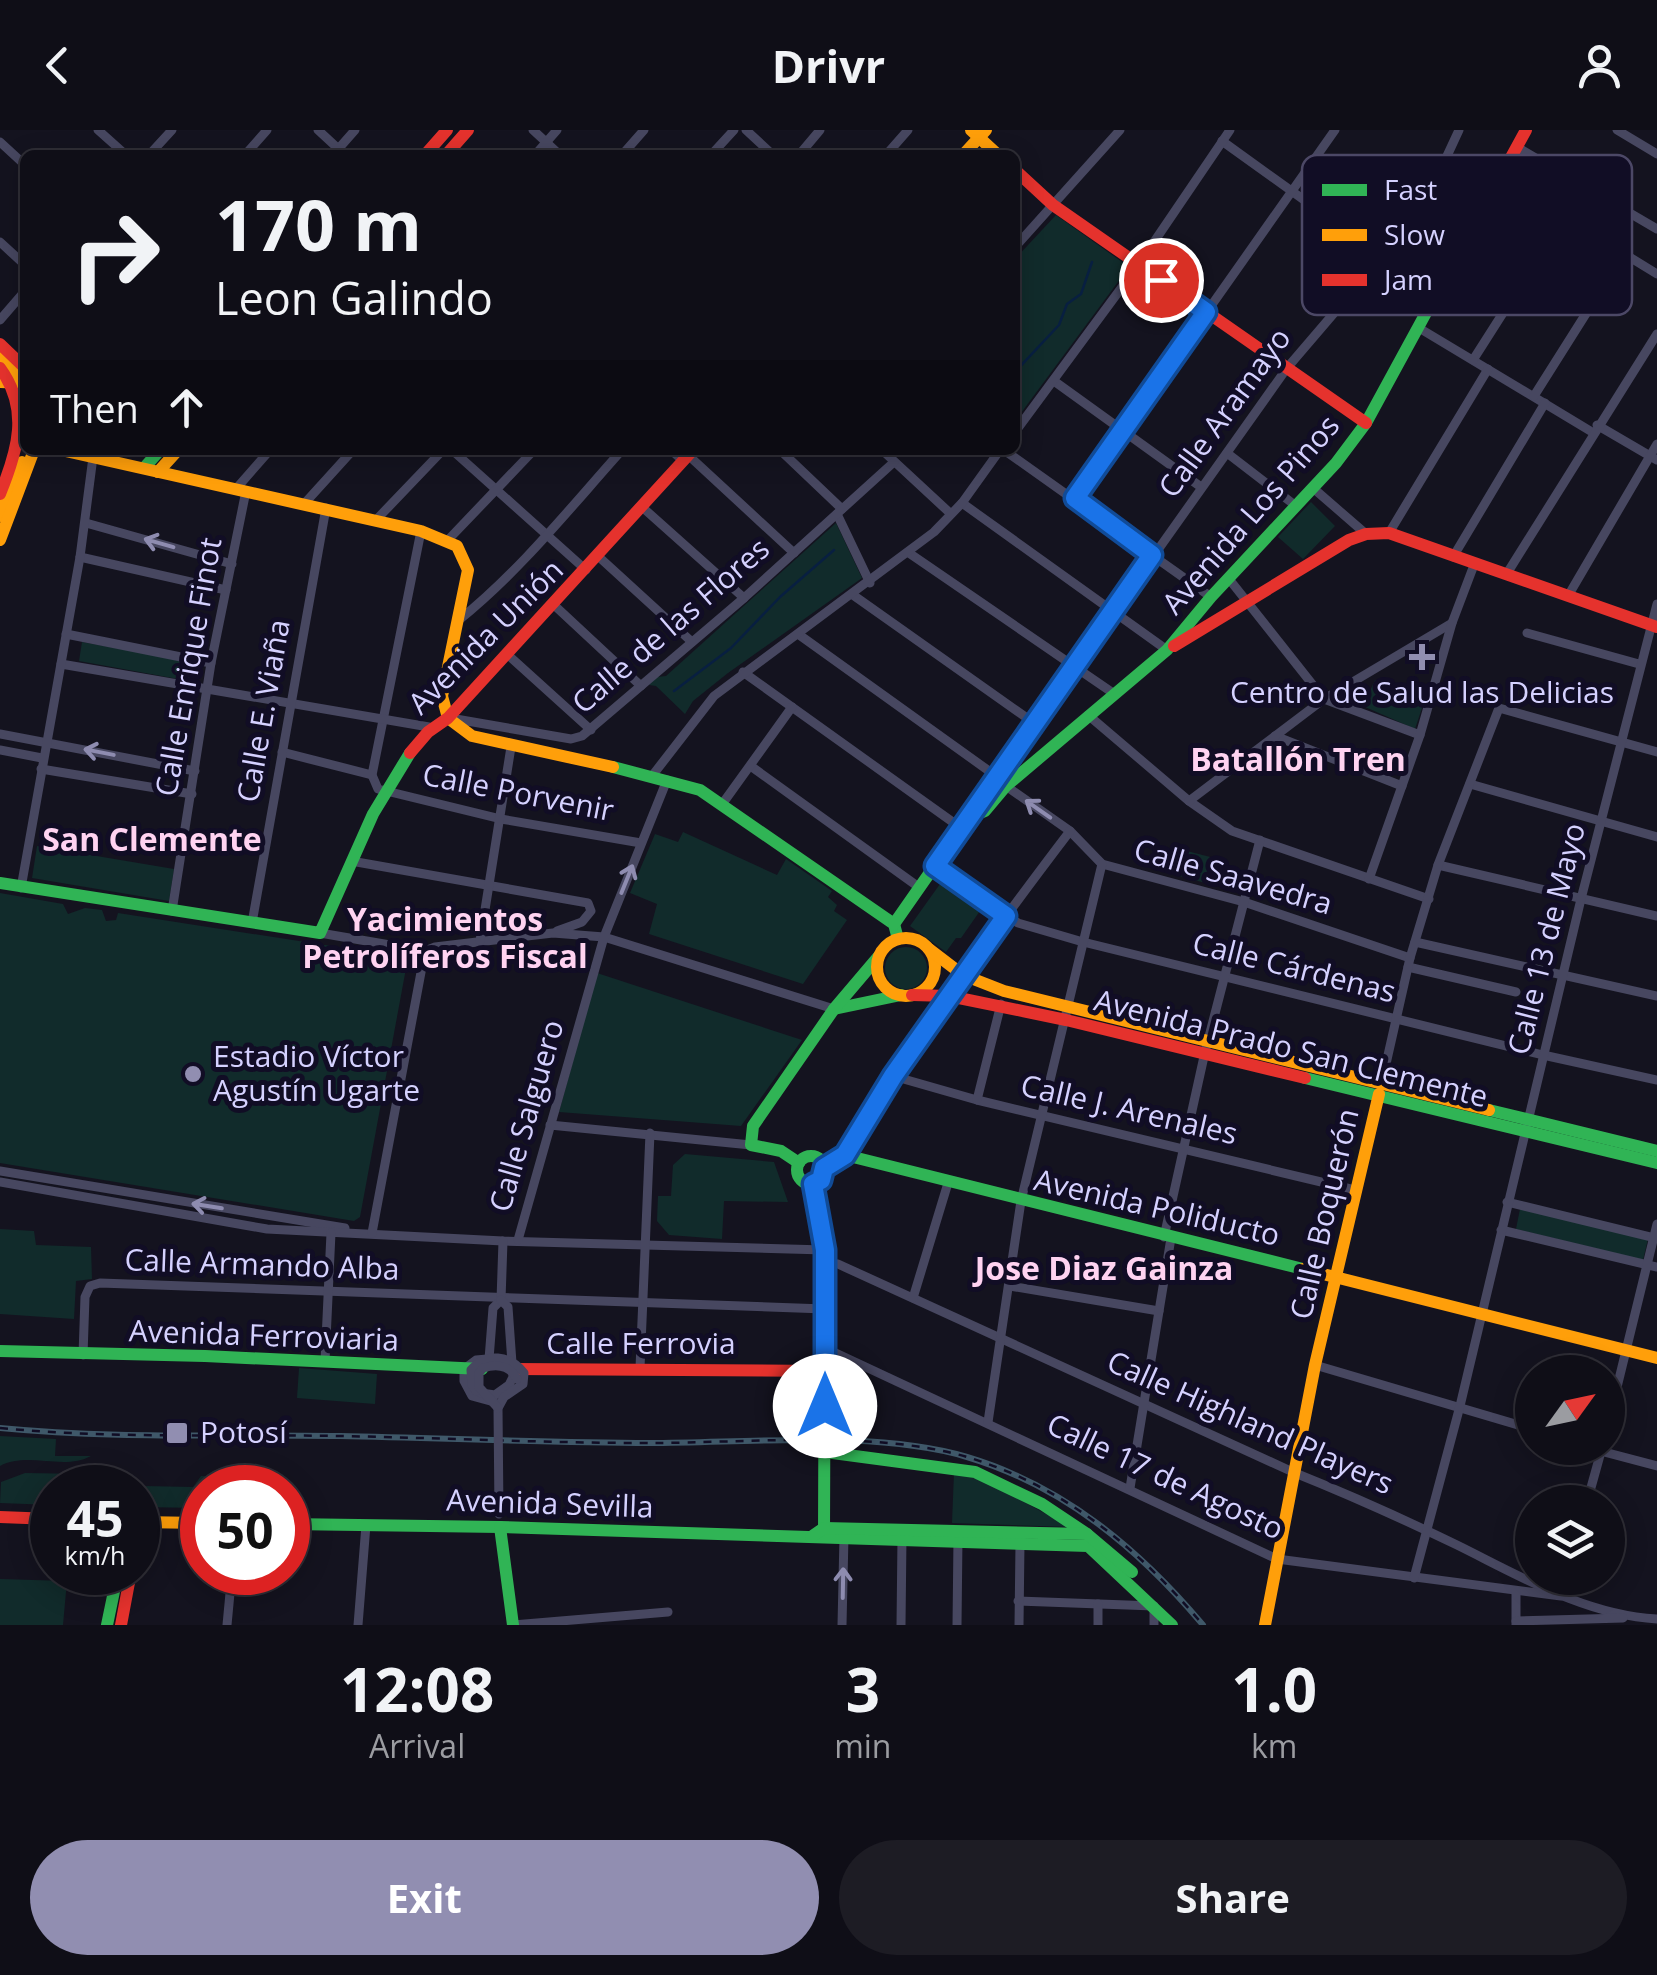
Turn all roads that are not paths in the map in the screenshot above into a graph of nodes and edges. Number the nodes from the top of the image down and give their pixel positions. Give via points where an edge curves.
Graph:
1 (98, 130) edge
2 (172, 130) edge
3 (267, 130) edge
4 (318, 130) edge
5 (447, 130) edge
6 (468, 130) edge
7 (533, 130) edge
8 (557, 130) edge
9 (644, 130) edge
10 (734, 130) edge
11 (746, 130) edge
12 (820, 130) edge
13 (908, 130) edge
14 (1120, 130) edge
15 (1230, 130) edge
16 (1335, 130) edge
17 (1460, 130) edge
18 (1526, 130) edge
19 (1616, 130) edge
20 (0, 142) edge
21 (546, 142) junction
22 (1222, 142) junction
23 (1517, 147) junction
24 (120, 150) edge
25 (154, 150) edge
26 (249, 150) edge
27 (336, 150) edge
28 (429, 150) edge
29 (450, 150) edge
30 (539, 150) edge
31 (555, 150) edge
32 (626, 150) edge
33 (716, 150) edge
34 (768, 150) edge
35 (803, 150) edge
36 (890, 150) edge
37 (1657, 154) edge
38 (1318, 155) edge
39 (1447, 155) edge
40 (1513, 155) edge
41 (1531, 155) edge
42 (20, 160) edge
43 (1020, 175) edge
44 (1302, 178) edge
45 (1292, 193) junction
46 (1302, 200) edge
47 (1053, 205) junction
48 (1632, 214) edge
49 (1657, 229) edge
50 (1020, 241) edge
51 (0, 242) edge
52 (20, 260) edge
53 (1632, 260) edge
54 (1139, 264) junction
55 (1656, 272) edge
56 (20, 298) edge
57 (1206, 312) junction
58 (1332, 315) edge
59 (1425, 315) edge
60 (1502, 315) edge
61 (1585, 315) edge
62 (0, 320) edge
63 (1418, 328) junction
64 (1657, 334) edge
65 (0, 344) edge
66 (0, 358) edge
67 (1473, 360) junction
68 (0, 368) edge
69 (1286, 368) junction
70 (1488, 369) junction
71 (16, 378) edge
72 (1054, 381) junction
73 (1534, 396) junction
74 (1546, 403) junction
75 (1366, 423) junction
76 (1020, 425) edge
77 (1595, 428) junction
78 (1122, 430) junction
79 (1657, 444) edge
80 (20, 448) edge
81 (1227, 453) junction
82 (32, 455) edge
83 (84, 455) edge
84 (158, 455) edge
85 (171, 455) edge
86 (266, 455) edge
87 (349, 455) edge
88 (439, 455) edge
89 (458, 455) edge
90 (529, 455) edge
91 (618, 455) edge
92 (688, 455) edge
93 (785, 455) edge
94 (887, 455) edge
95 (998, 455) edge
96 (1010, 455) edge
97 (93, 457) junction
98 (1653, 458) edge
99 (22, 462) dead end
100 (894, 462) junction
101 (151, 470) junction
102 (1201, 488) junction
103 (1313, 488) junction
104 (241, 490) junction
105 (497, 490) junction
106 (0, 494) edge
107 (1075, 498) junction
108 (962, 503) junction
109 (304, 504) junction
110 (1296, 506) junction
111 (642, 507) junction
112 (326, 508) junction
113 (839, 512) junction
114 (951, 514) junction
115 (0, 516) edge
116 (377, 519) junction
117 (86, 523) junction
118 (420, 531) junction
119 (1366, 534) junction
120 (1389, 534) junction
121 (546, 535) junction
122 (0, 540) edge
123 (448, 540) junction
124 (794, 553) junction
125 (909, 554) junction
126 (1152, 555) junction
127 (598, 556) junction
128 (80, 557) junction
129 (1453, 557) junction
130 (232, 564) junction
131 (1474, 565) junction
132 (586, 570) junction
133 (1506, 575) junction
134 (1229, 578) junction
135 (870, 583) junction
136 (226, 590) junction
137 (854, 595) junction
138 (1568, 596) junction
139 (1210, 597) junction
140 (744, 598) junction
141 (1245, 600) junction
142 (1657, 604) edge
143 (554, 605) junction
144 (1113, 614) junction
145 (459, 620) junction
146 (1452, 623) junction
147 (1654, 626) edge
148 (1527, 633) dead end
149 (66, 634) junction
150 (798, 634) junction
151 (692, 642) junction
152 (1167, 650) junction
153 (506, 654) junction
154 (211, 662) junction
155 (61, 664) junction
156 (1639, 664) junction
157 (1074, 665) junction
158 (743, 672) junction
159 (641, 686) junction
160 (208, 691) junction
161 (1113, 693) junction
162 (1324, 699) junction
163 (290, 703) junction
164 (792, 707) junction
165 (1088, 715) junction
166 (448, 718) junction
167 (383, 720) junction
168 (1034, 723) junction
169 (429, 727) junction
170 (591, 730) junction
171 (0, 734) edge
172 (1420, 734) junction
173 (1275, 736) junction
174 (45, 742) junction
175 (1620, 742) junction
176 (511, 747) junction
177 (0, 750) edge
178 (282, 752) junction
179 (1657, 752) edge
180 (42, 764) junction
181 (752, 767) junction
182 (195, 771) junction
183 (372, 775) junction
184 (652, 776) junction
185 (667, 780) junction
186 (1001, 781) junction
187 (1470, 784) junction
188 (1402, 786) junction
189 (385, 792) junction
190 (192, 794) junction
191 (1189, 801) junction
192 (723, 803) junction
193 (501, 819) junction
194 (1602, 822) junction
195 (964, 823) junction
196 (1070, 832) junction
197 (1657, 837) edge
198 (1260, 840) junction
199 (641, 842) junction
200 (351, 861) junction
201 (1102, 864) junction
202 (1438, 865) junction
203 (935, 866) junction
204 (1369, 878) junction
205 (0, 884) edge
206 (490, 886) junction
207 (21, 888) junction
208 (920, 888) junction
209 (1581, 898) junction
210 (1428, 899) junction
211 (1244, 902) junction
212 (172, 911) junction
213 (1006, 916) junction
214 (1657, 916) edge
215 (252, 922) junction
216 (894, 924) junction
217 (320, 933) junction
218 (554, 933) junction
219 (604, 937) junction
220 (898, 939) junction
221 (480, 941) junction
222 (1084, 942) junction
223 (1415, 942) junction
224 (929, 949) junction
225 (425, 951) junction
226 (879, 956) junction
227 (1409, 962) junction
228 (963, 976) junction
229 (1225, 976) junction
230 (1562, 977) junction
231 (1516, 992) dead end
232 (907, 995) junction
233 (949, 996) junction
234 (1657, 996) edge
235 (1002, 998) junction
236 (834, 1008) junction
237 (1067, 1014) junction
238 (1396, 1018) junction
239 (1207, 1047) junction
240 (1542, 1055) junction
241 (893, 1076) junction
242 (1657, 1080) edge
243 (1380, 1088) junction
244 (976, 1100) junction
245 (1041, 1114) junction
246 (550, 1125) junction
247 (1526, 1126) junction
248 (650, 1133) junction
249 (750, 1145) junction
250 (1185, 1149) junction
251 (1657, 1151) edge
252 (845, 1155) junction
253 (799, 1164) junction
254 (1657, 1164) edge
255 (824, 1168) junction
256 (0, 1171) edge
257 (0, 1182) edge
258 (948, 1183) junction
259 (813, 1184) junction
260 (1355, 1190) junction
261 (1021, 1201) junction
262 (1508, 1202) junction
263 (269, 1216) junction
264 (1657, 1224) edge
265 (267, 1229) junction
266 (1501, 1230) junction
267 (331, 1233) junction
268 (372, 1233) junction
269 (1168, 1238) junction
270 (1656, 1238) edge
271 (518, 1240) junction
272 (503, 1241) junction
273 (645, 1244) junction
274 (825, 1257) junction
275 (1652, 1265) edge
276 (1336, 1275) junction
277 (1010, 1286) junction
278 (327, 1292) junction
279 (912, 1298) junction
280 (501, 1300) junction
281 (642, 1304) junction
282 (824, 1309) junction
283 (1158, 1311) junction
284 (1481, 1316) junction
285 (1002, 1340) junction
286 (825, 1348) junction
287 (1625, 1350) junction
288 (0, 1351) edge
289 (83, 1355) junction
290 (1624, 1355) edge
291 (1657, 1358) edge
292 (488, 1359) junction
293 (325, 1361) junction
294 (1316, 1365) junction
295 (640, 1368) junction
296 (464, 1369) junction
297 (517, 1369) junction
298 (825, 1371) junction
299 (1144, 1402) junction
300 (1460, 1406) junction
301 (498, 1408) junction
302 (988, 1422) junction
303 (1515, 1424) edge
304 (825, 1452) junction
305 (1625, 1457) edge
306 (1657, 1466) edge
307 (1295, 1474) junction
308 (1130, 1488) junction
309 (0, 1517) edge
310 (30, 1518) edge
311 (499, 1520) junction
312 (310, 1524) edge
313 (366, 1525) junction
314 (1427, 1531) junction
315 (820, 1534) junction
316 (844, 1534) junction
317 (1087, 1534) junction
318 (902, 1536) junction
319 (958, 1537) junction
320 (1020, 1538) junction
321 (1276, 1560) junction
322 (1414, 1578) junction
323 (1515, 1591) edge
324 (113, 1595) edge
325 (127, 1595) edge
326 (230, 1595) edge
327 (1516, 1595) edge
328 (1552, 1595) edge
329 (1561, 1596) junction
330 (1018, 1601) junction
331 (1098, 1604) junction
332 (1154, 1606) junction
333 (668, 1612) dead end
334 (1630, 1618) junction
335 (1657, 1619) edge
336 (1516, 1623) edge
337 (107, 1625) edge
338 (122, 1625) edge
339 (227, 1625) edge
340 (358, 1625) edge
341 (514, 1625) edge
342 (842, 1625) edge
343 (901, 1625) edge
344 (958, 1625) edge
345 (1019, 1625) edge
346 (1098, 1625) edge
347 (1154, 1625) edge
348 (1172, 1625) edge
349 (1184, 1625) edge
350 (1265, 1625) edge

1 - 24 street
2 - 25 street
3 - 26 street
4 - 27 street
5 - 28 main road
6 - 29 main road
7 - 21 street
8 - 21 street
9 - 32 street
10 - 33 street
11 - 34 street
12 - 35 street
13 - 36 street
14 - 47 street
15 - 22 street
16 - 38 street
17 - 39 street, Calle Aramayo
18 - 23 main road, Avenida Los Pinos
19 - 37 street
20 - 42 street
21 - 30 street
21 - 31 street
22 - 45 street
22 - 54 street
23 - 40 main road, Avenida Los Pinos
23 - 41 street
43 - 47 main road
44 - 45 street
45 - 46 street
45 - 57 street
47 - 50 street
47 - 54 main road
48 - 49 street
51 - 52 street
53 - 55 street
54 - 57 main road
54 - 72 street
56 - 62 street
57 - 69 main road
57 - 78 street
58 - 69 street, Calle Aramayo
59 - 63 main road, Avenida Los Pinos
60 - 67 street
61 - 73 street
63 - 67 street
63 - 75 main road, Avenida Los Pinos
64 - 77 street
65 - 71 main road
66 - 71 main road
67 - 70 street
68 - 71 main road
69 - 75 main road
69 - 81 street, Calle Aramayo
70 - 73 street
70 - 120 street
72 - 76 street
72 - 78 street
73 - 74 street
74 - 77 street
74 - 129 street
75 - 103 main road, Avenida Los Pinos
77 - 98 street
77 - 133 street
78 - 102 street
78 - 107 street
79 - 98 street
80 - 106 main road
81 - 102 street, Calle Aramayo
81 - 110 street
82 - 122 main road
83 - 97 main road
84 - 101 main road
85 - 101 main road
86 - 104 street
87 - 109 street
88 - 116 street
89 - 105 street
90 - 105 street
91 - 121 street
92 - 111 main road, Avenida Unión
92 - 124 street
93 - 113 street
94 - 100 street
95 - 108 street
96 - 107 street
97 - 101 main road
97 - 117 street
98 - 138 street
99 - 115 main road
100 - 113 street, Calle de las Flores
100 - 114 street
101 - 104 main road
102 - 126 street, Calle Aramayo
103 - 110 main road, Avenida Los Pinos
103 - 119 street
104 - 109 main road
104 - 130 street, Calle Enrique Finot
105 - 121 street
105 - 123 street
107 - 126 street
108 - 114 street
108 - 144 street
109 - 112 main road
110 - 134 main road, Avenida Los Pinos
111 - 127 main road, Avenida Unión
111 - 140 street
112 - 116 main road
112 - 163 street, Calle E. Viaña
113 - 124 street, Calle de las Flores
113 - 135 street
114 - 125 street
116 - 118 main road
117 - 128 street
130 -> 117 street
118 - 123 main road
118 - 167 street
119 - 120 main road
119 - 141 main road
120 - 129 main road
121 - 132 street
121 - 145 street
123 - 145 main road via 468,570
124 - 140 street, Calle de las Flores
125 - 135 street
125 - 157 street
126 - 139 street
126 - 144 street, Calle Aramayo
127 - 132 main road, Avenida Unión
127 - 151 street
128 - 136 street
128 - 149 street
129 - 131 main road
130 - 136 street, Calle Enrique Finot
131 - 133 main road
131 - 146 street
132 - 143 main road, Avenida Unión
133 - 138 main road
134 - 139 main road, Avenida Los Pinos
134 - 141 street
135 - 137 street
136 - 154 street, Calle Enrique Finot
137 - 150 street
137 - 168 street
138 - 147 main road
139 - 152 main road, Avenida Los Pinos
140 - 151 street, Calle de las Flores
141 - 152 main road
141 - 162 street
142 - 147 street, Calle 13 de Mayo
143 - 153 main road, Avenida Unión
143 - 159 street
144 - 152 street
144 - 157 street, Calle Aramayo
145 - 166 main road via 442,696
146 - 162 street
146 - 172 street
147 - 156 street, Calle 13 de Mayo
148 - 156 street
149 - 154 street
149 - 155 street
150 - 158 street
150 - 186 street, Calle Saavedra
151 - 159 street, Calle de las Flores
152 - 161 main road, Avenida Los Pinos
153 - 166 main road, Avenida Unión
153 - 170 street
154 - 160 street, Calle Enrique Finot
155 - 160 street
155 - 174 street
156 - 175 street, Calle 13 de Mayo
157 - 161 street
157 - 168 street, Calle Aramayo
158 - 164 street
158 - 184 street via 695,716
159 - 170 street, Calle de las Flores
160 - 163 street
160 - 182 street, Calle Enrique Finot
161 - 165 main road, Avenida Los Pinos
162 - 172 street
162 - 173 street
163 - 167 street
163 - 178 street, Calle E. Viaña
164 - 181 street
164 - 195 street
165 - 186 main road, Avenida Los Pinos
165 - 191 street
166 - 169 main road, Avenida Unión
166 - 170 street, Calle de las Flores via 571,738
166 - 176 main road via 472,736
167 - 169 street
167 - 183 street
168 - 186 street, Calle Aramayo
169 - 189 main road, Avenida Unión
171 - 174 street
172 - 188 street
173 - 188 street
173 - 191 street
174 - 180 street
182 -> 174 street
175 - 179 street
175 - 187 street, Calle Boquerón via 1499,708
175 - 194 street, Calle 13 de Mayo
176 - 184 main road
176 - 193 street
177 - 180 street
178 - 183 street
178 - 215 street, Calle E. Viaña
180 - 190 street
180 - 207 street
181 - 192 street
181 - 208 street
182 - 190 street, Calle Enrique Finot
183 - 189 street
184 - 185 main road
185 - 192 main road
185 - 199 street, Calle Salguero
186 - 195 main road, Avenida Los Pinos via 985,812
196 -> 186 street, Calle Saavedra
187 - 194 street
187 - 202 street, Calle Boquerón
188 - 204 street
189 - 193 street, Calle Porvenir
189 - 200 main road, Avenida Unión
190 - 212 street, Calle Enrique Finot
191 - 198 street via 1232,831
192 - 216 main road
193 - 199 street, Calle Porvenir
193 - 206 street
194 - 197 street
194 - 209 street, Calle 13 de Mayo
195 - 203 main road
196 - 201 street, Calle Saavedra
196 - 213 street
198 - 204 street
198 - 211 street
219 -> 199 street, Calle Salguero
200 - 206 street
200 - 217 main road, Avenida Unión
201 - 211 street, Calle Saavedra
201 - 222 street
202 - 209 street
202 - 210 street, Calle Boquerón
203 - 208 main road
203 - 213 street, Calle Cárdenas
204 - 210 street
205 - 207 main road
206 - 218 street via 588,903 586,919
206 - 221 street
207 - 212 main road
208 - 216 main road
209 - 214 street
209 - 230 street, Calle 13 de Mayo
210 - 223 street, Calle Boquerón
211 - 227 street, Calle Saavedra
211 - 229 street
212 - 215 main road
213 - 222 street, Calle Cárdenas
213 - 228 street
215 - 217 main road
216 - 220 main road
217 - 225 street
218 - 219 street
218 - 221 street
219 - 236 street
219 - 246 street, Calle Salguero
220 - 224 main road via 918,940
220 - 226 main road
221 - 225 street
222 - 229 street, Calle Cárdenas
222 - 237 street
223 - 227 street, Calle Boquerón
223 - 230 street
224 - 228 main road, Avenida Prado San Clemente
224 - 232 main road via 933,977 921,992
225 - 268 street
226 - 232 main road via 881,981
226 - 236 main road
227 - 231 street, Calle Saavedra
227 - 238 street, Calle Boquerón
228 - 233 street
228 - 235 main road, Avenida Prado San Clemente
229 - 238 street, Calle Cárdenas
229 - 239 street
230 - 234 street
230 - 240 street, Calle 13 de Mayo
232 - 233 main road, Avenida Prado San Clemente
232 - 236 main road
233 - 235 main road, Avenida Prado San Clemente
233 - 241 street
235 - 237 main road, Avenida Prado San Clemente
235 - 244 street
236 - 249 main road via 753,1126
237 - 239 main road, Avenida Prado San Clemente
237 - 245 street
238 - 240 street, Calle Cárdenas
238 - 243 street, Calle Boquerón
239 - 243 main road, Avenida Prado San Clemente
239 - 250 street
240 - 242 street, Calle Cárdenas
240 - 247 street, Calle 13 de Mayo
241 - 244 street, Calle J. Arenales
241 - 252 street
243 - 247 main road, Avenida Prado San Clemente
243 - 260 main road, Calle Boquerón
244 - 245 street, Calle J. Arenales
245 - 250 street, Calle J. Arenales
245 - 261 street
246 - 248 street
246 - 271 street, Calle Salguero
247 - 251 main road, Avenida Prado San Clemente
247 - 254 main road, Avenida Prado San Clemente
247 - 262 street, Calle 13 de Mayo
248 - 249 street
248 - 273 street
249 - 253 main road
250 - 260 street, Calle J. Arenales
250 - 269 street
252 - 255 main road
252 - 258 main road, Avenida Poliducto
253 - 255 main road via 814,1158
253 - 259 main road via 801,1180
255 - 259 main road
263 -> 256 street
257 - 265 street
258 - 261 main road, Avenida Poliducto
258 - 279 street
259 - 274 main road
260 - 276 main road, Calle Boquerón
261 - 269 main road, Avenida Poliducto
261 - 277 street
262 - 266 street, Calle 13 de Mayo
262 - 270 street
263 - 265 street
263 - 268 street
264 - 270 street
265 - 267 street
266 - 275 street
266 - 284 street, Calle 13 de Mayo
267 - 268 street
267 - 278 street
268 - 272 street, Calle Highland Players
269 - 276 main road, Avenida Poliducto
269 - 283 street
270 - 275 street
271 - 272 street, Calle Highland Players
271 - 273 street, Calle Highland Players
272 - 280 street, Calle Salguero
273 - 274 street, Calle Highland Players
273 - 281 street
274 - 279 street, Calle Highland Players
274 - 282 main road
275 - 287 street
276 - 284 main road, Avenida Poliducto
276 - 294 main road, Calle Boquerón
277 - 283 street
277 - 285 street
278 - 280 street, Calle Armando Alba
278 - 289 street, Calle Armando Alba via 100,1283 85,1297
278 - 293 street
279 - 285 street, Calle Highland Players
280 - 281 street, Calle Armando Alba
280 - 292 street, Calle Salguero via 493,1308
280 - 297 street, Calle Salguero via 508,1308
281 - 282 street, Calle Armando Alba
281 - 295 street
282 - 286 main road
283 - 299 street
284 - 287 main road, Avenida Poliducto
284 - 300 street, Calle 13 de Mayo
285 - 299 street, Calle Highland Players
285 - 302 street
286 - 298 main road
286 - 302 street, Calle 17 de Agosto
287 - 290 street
287 - 291 main road, Avenida Poliducto
288 - 289 main road, Avenida Ferroviaria
289 - 293 main road, Avenida Ferroviaria
292 - 296 street, Calle Ferrovia
292 - 297 street, Calle Ferrovia
293 - 296 main road, Avenida Ferroviaria
294 - 300 street
294 - 307 main road, Calle Boquerón
295 - 297 main road, Calle Ferrovia
295 - 298 main road, Calle Ferrovia
296 - 297 main road, Avenida Ferroviaria
296 - 297 street via 468,1389 480,1400 500,1402 518,1388
297 - 301 street, bridge via 479,1373 479,1387
297 - 301 street, bridge via 503,1391 484,1395 470,1377 476,1364 496,1358 519,1366 524,1373 523,1384
298 - 304 main road
299 - 307 street, Calle Highland Players
299 - 308 street
300 - 303 street
300 - 314 street, Calle 13 de Mayo
301 - 311 street, bridge
302 - 308 street, Calle 17 de Agosto
304 - 315 main road
304 - 317 main road via 975,1472
305 - 306 street
307 - 314 street, Calle Highland Players
307 - 321 main road, Calle Boquerón
308 - 321 street, Calle 17 de Agosto
309 - 310 main road
311 - 313 main road, Avenida Sevilla
311 - 315 main road, Avenida Sevilla
311 - 341 main road
312 - 313 main road, Avenida Sevilla
313 - 340 street
314 - 322 street, Calle 13 de Mayo
314 - 329 street, Calle Highland Players
315 - 316 main road, Avenida Sevilla
316 - 318 main road, Avenida Sevilla
342 -> 316 street
317 - 320 main road, Avenida Sevilla
317 - 349 main road
318 - 319 main road, Avenida Sevilla
318 - 343 street
319 - 320 main road, Avenida Sevilla
319 - 344 street
320 - 330 street
320 - 332 main road, Avenida Sevilla via 1088,1546
321 - 322 street, Calle 17 de Agosto
321 - 350 main road, Calle Boquerón
322 - 323 street, Calle 17 de Agosto
324 - 337 main road
325 - 338 main road
326 - 339 street
327 - 336 street
328 - 329 street, Calle 17 de Agosto
329 - 334 street, Calle Highland Players
330 - 331 street
330 - 345 street
331 - 332 street
331 - 346 street
332 - 347 street
332 - 348 main road, Avenida Sevilla
333 - 341 street
334 - 335 street, Calle Highland Players
334 - 336 street

